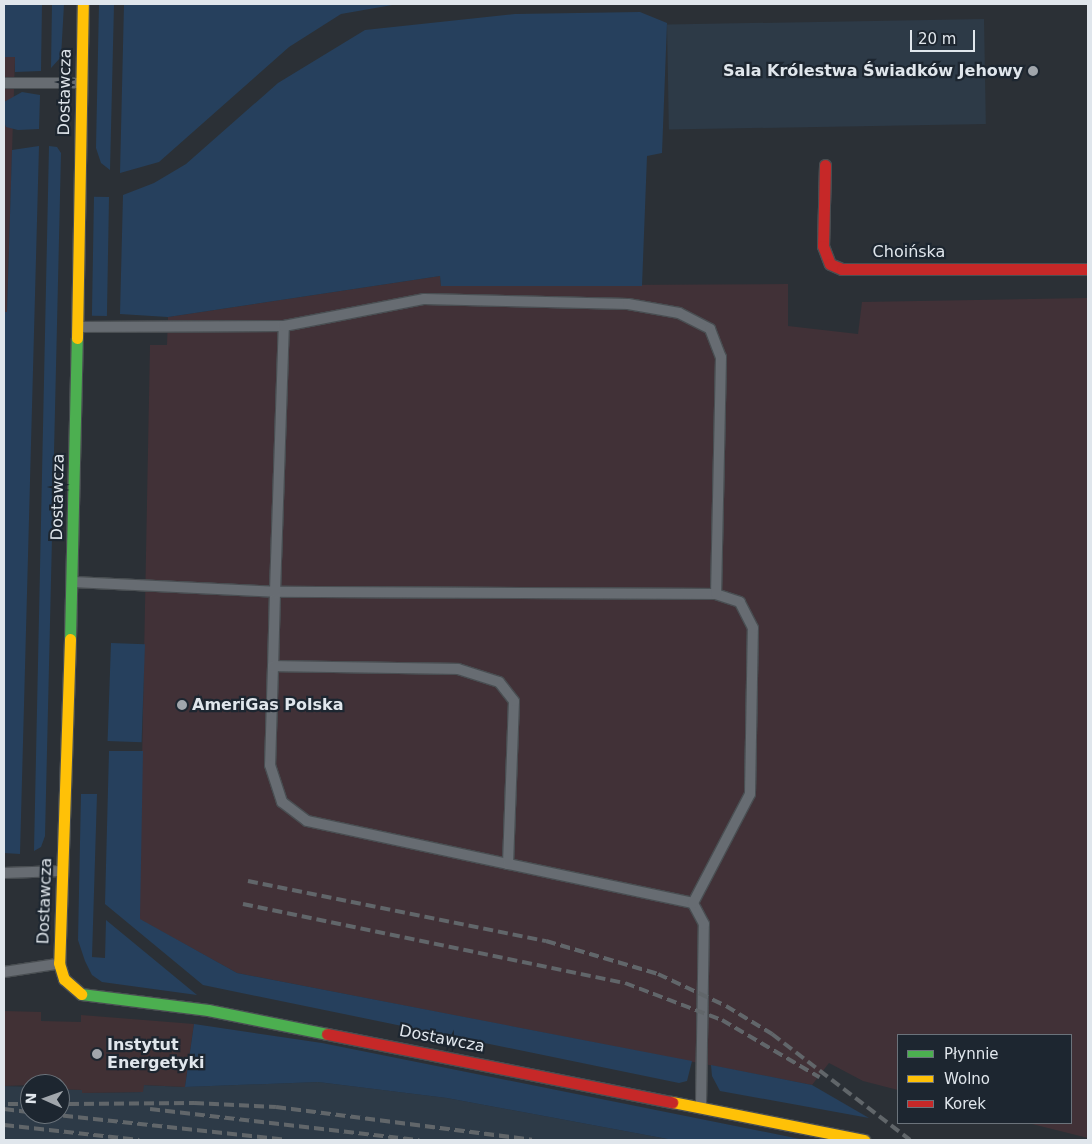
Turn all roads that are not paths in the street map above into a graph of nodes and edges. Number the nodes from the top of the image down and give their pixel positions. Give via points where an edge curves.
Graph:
1 (82, 4) edge
2 (4, 83) edge
3 (81, 83) junction
4 (825, 165) dead end
5 (1088, 269) edge
6 (284, 326) junction
7 (78, 327) junction
8 (72, 582) junction
9 (276, 592) junction
10 (716, 594) junction
11 (272, 666) junction
12 (508, 864) junction
13 (62, 871) junction
14 (4, 872) edge
15 (693, 904) junction
16 (59, 963) junction
17 (4, 972) edge
18 (701, 1107) junction
19 (864, 1140) edge

1 - 3 street, Dostawcza
2 - 3 lane
3 - 7 street, Dostawcza
4 - 5 street, Choińska via 823,246 830,264 842,268
6 - 7 lane
6 - 9 lane
6 - 10 lane via 424,299 628,304 679,312 710,329 722,357
7 - 8 street, Dostawcza
8 - 9 lane
8 - 13 street, Dostawcza
9 - 10 lane
9 - 11 lane
10 - 15 lane via 740,602 753,628 750,794
11 - 12 lane via 270,765 282,802 307,821
11 - 12 lane via 458,669 499,682 514,702
12 - 15 lane
13 - 14 lane
13 - 16 street, Dostawcza
15 - 18 lane via 704,924
16 - 17 lane
16 - 18 street, Dostawcza via 64,979 79,994 208,1010
18 - 19 street, Dostawcza

